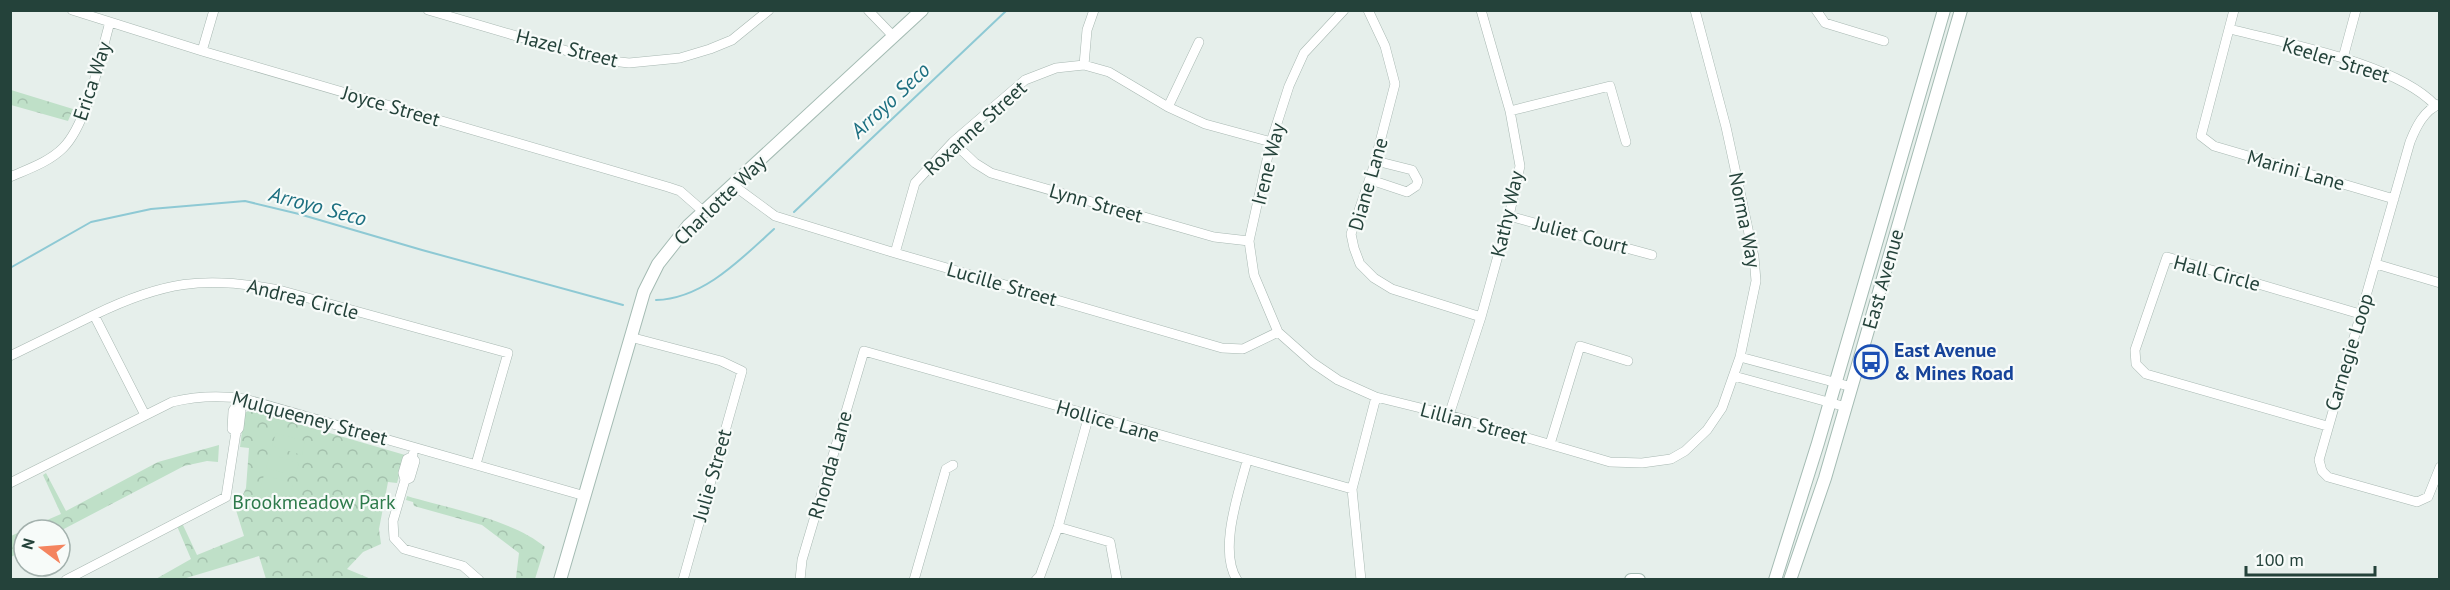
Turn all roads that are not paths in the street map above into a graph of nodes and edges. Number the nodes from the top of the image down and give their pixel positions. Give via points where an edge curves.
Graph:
1 (72, 10) edge
2 (214, 10) edge
3 (428, 10) edge
4 (769, 10) edge
5 (868, 10) edge
6 (922, 10) edge
7 (1094, 10) edge
8 (1344, 10) edge
9 (1368, 10) edge
10 (1481, 10) edge
11 (1695, 10) edge
12 (1816, 10) edge
13 (1944, 10) edge
14 (1961, 10) edge
15 (2234, 10) edge
16 (2356, 10) edge
17 (110, 22) junction
18 (2230, 29) junction
19 (894, 37) junction
20 (1884, 41) dead end
21 (1199, 42) dead end
22 (202, 51) junction
23 (2343, 58) junction
24 (1084, 65) junction
25 (2437, 105) edge
26 (1168, 107) junction
27 (1510, 111) junction
28 (953, 142) junction
29 (1271, 142) junction
30 (1626, 142) dead end
31 (1372, 169) junction
32 (10, 177) edge
33 (733, 185) junction
34 (2394, 199) junction
35 (704, 212) junction
36 (1509, 216) junction
37 (1249, 241) junction
38 (895, 253) junction
39 (1652, 255) dead end
40 (2376, 264) junction
41 (2439, 283) edge
42 (2360, 314) junction
43 (94, 315) junction
44 (1480, 317) junction
45 (1278, 332) junction
46 (630, 337) junction
47 (864, 351) joint
48 (10, 356) edge
49 (1740, 357) junction
50 (1628, 361) dead end
51 (1734, 376) junction
52 (1836, 383) junction
53 (1852, 387) junction
54 (1376, 397) junction
55 (238, 403) junction
56 (1830, 403) junction
57 (1846, 407) junction
58 (145, 415) junction
59 (1089, 415) junction
60 (1449, 415) junction
61 (2327, 426) junction
62 (1550, 444) junction
63 (415, 446) junction
64 (1685, 451) joint
65 (1247, 461) junction
66 (476, 464) junction
67 (953, 465) dead end
68 (2439, 467) edge
69 (10, 483) edge
70 (1352, 489) junction
71 (585, 496) junction
72 (1058, 527) junction
73 (66, 579) edge
74 (479, 579) edge
75 (560, 579) edge
76 (683, 579) edge
77 (800, 579) edge
78 (914, 579) edge
79 (1036, 579) edge
80 (1117, 579) edge
81 (1237, 579) edge
82 (1361, 579) edge
83 (1631, 579) edge
84 (1639, 579) edge
85 (1775, 579) edge
86 (1790, 579) edge

1 - 17 street, Joyce Street
2 - 22 street
3 - 4 street, Hazel Street via 574,53 629,63 680,58 710,49 732,40
5 - 19 street
6 - 19 main road, Charlotte Way
7 - 24 street via 1087,30
8 - 29 street, Irene Way via 1304,53
9 - 31 street, Diane Lane via 1385,46 1395,84
10 - 27 street, Kathy Way
11 - 49 street, Norma Way via 1754,257 1756,281
12 - 20 street via 1825,23
13 - 52 main road, East Avenue
14 - 53 main road, East Avenue
15 - 18 street
16 - 23 street
17 - 22 street, Joyce Street
17 - 32 street, Erica Way via 75,132 47,160
18 - 23 street, Keeler Street
18 - 34 street, Marini Lane via 2201,136 2214,146
19 - 33 main road, Charlotte Way
21 - 26 street
22 - 35 street, Joyce Street via 668,187 680,191
23 - 25 street, Keeler Street via 2404,82
24 - 26 street, Roxanne Street via 1109,72
24 - 28 street, Roxanne Street via 1056,68 1025,80
25 - 34 street, Carnegie Loop via 2418,124
26 - 29 street, Roxanne Street via 1205,124
27 - 30 street via 1610,86
27 - 36 street, Kathy Way via 1520,166
28 - 37 street, Lynn Street via 975,164 991,173 1214,237
28 - 38 street, Roxanne Street via 915,183
29 - 37 street, Irene Way
31 - 31 street via 1380,162 1412,170 1418,181 1407,192 1374,181
31 - 44 street, Diane Lane via 1351,234 1360,264 1392,289
33 - 35 main road, Charlotte Way
33 - 38 street, Lucille Street via 775,216
34 - 40 street, Carnegie Loop
35 - 46 main road, Charlotte Way via 658,264 637,310
36 - 39 street, Juliet Court
36 - 44 street, Kathy Way
37 - 45 street, Irene Way via 1254,275
38 - 45 street, Lucille Street via 1222,348 1243,349
40 - 41 street
40 - 42 street, Carnegie Loop
42 - 61 street, Carnegie Loop
42 - 61 street, Hall Circle via 2167,257 2135,350 2136,364 2146,374
43 - 48 street
43 - 58 street
43 - 66 street, Andrea Circle via 152,290 228,282 279,290 508,353
44 - 60 street, Kathy Way
45 - 54 street, Lillian Street via 1338,380
46 - 71 main road, Charlotte Way
46 - 76 street, Julie Street via 721,361 742,371
47 - 59 street, Hollice Lane
47 - 77 street, Rhonda Lane via 802,560
49 - 51 street, Norma Way
49 - 52 street
50 - 62 street via 1580,346
51 - 56 street
51 - 64 street, Norma Way via 1722,408
52 - 53 street
52 - 56 main road, East Avenue
53 - 57 main road, East Avenue
54 - 60 street, Lillian Street
54 - 70 street
55 - 58 street, Mulqueeney Street via 220,395 193,397
55 - 63 street, Mulqueeney Street
55 - 73 street via 233,411 232,429 236,432 226,497
56 - 57 street
56 - 85 main road, East Avenue
57 - 86 main road, East Avenue
58 - 69 street, Mulqueeney Street
59 - 65 street, Hollice Lane
59 - 72 street
60 - 62 street, Lillian Street
61 - 68 street, Carnegie Loop via 2319,460 2328,477 2417,502 2428,497
62 - 64 street, Lillian Street via 1610,462 1671,459
63 - 66 street, Mulqueeney Street
63 - 74 street via 403,473 405,480 393,521 394,538 404,549 463,566
65 - 70 street, Hollice Lane
65 - 81 street via 1228,532
66 - 71 street, Mulqueeney Street
67 - 78 street via 946,469
70 - 82 street
71 - 75 main road, Charlotte Way
72 - 79 street
72 - 80 street via 1110,542
83 - 84 main road

